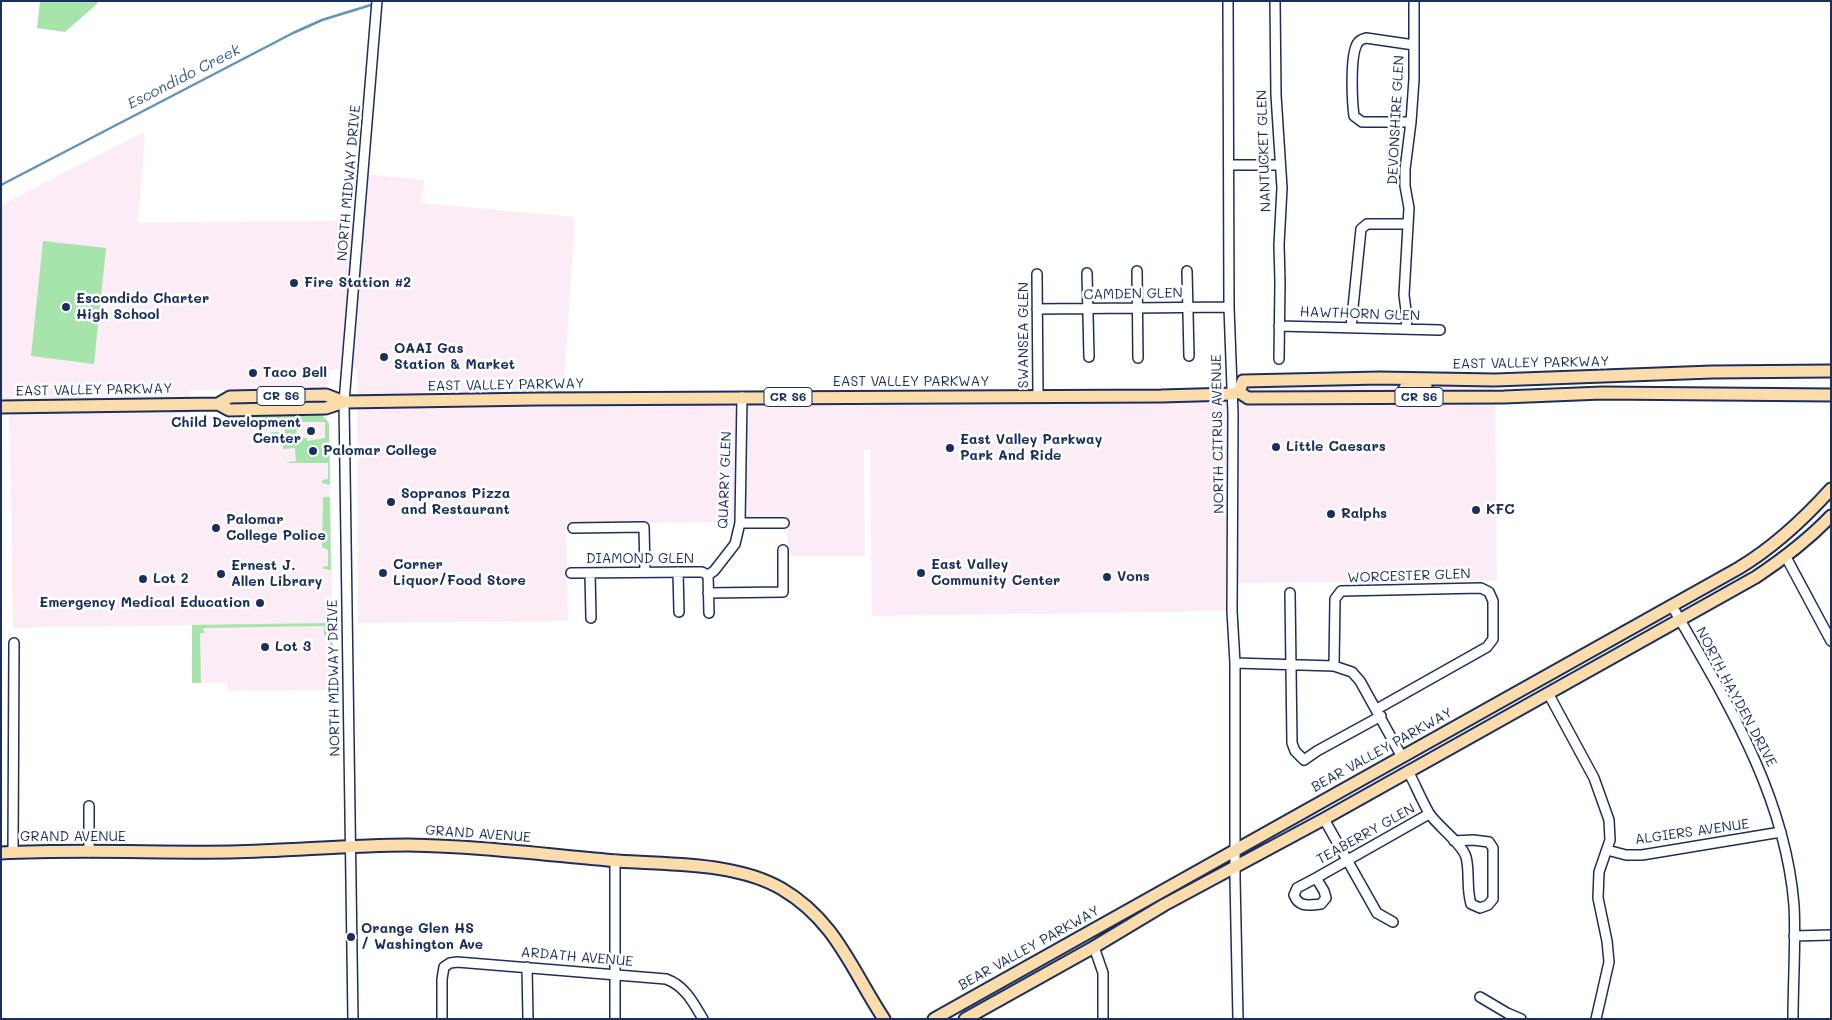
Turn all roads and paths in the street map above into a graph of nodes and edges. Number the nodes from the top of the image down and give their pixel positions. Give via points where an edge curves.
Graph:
1 (377, 1) edge
2 (1228, 1) edge
3 (1275, 1) edge
4 (1414, 1) edge
5 (1414, 45) junction
6 (1411, 122) junction
7 (1229, 164) junction
8 (1280, 165) junction
9 (1408, 224) junction
10 (1137, 271) dead end
11 (1087, 272) dead end
12 (1187, 272) dead end
13 (1037, 274) dead end
14 (1188, 307) junction
15 (1229, 307) junction
16 (1088, 308) junction
17 (1138, 308) junction
18 (1037, 309) junction
19 (1279, 326) junction
20 (1351, 327) junction
21 (1406, 329) junction
22 (1440, 330) dead end
23 (1189, 356) dead end
24 (1089, 358) dead end
25 (1138, 358) dead end
26 (1279, 359) dead end
27 (1831, 371) edge
28 (1446, 380) junction
29 (1235, 393) junction
30 (1831, 395) edge
31 (1038, 396) junction
32 (742, 397) junction
33 (1401, 398) junction
34 (344, 402) junction
35 (1, 407) edge
36 (1831, 489) edge
37 (1831, 516) edge
38 (740, 523) junction
39 (784, 523) dead end
40 (573, 528) dead end
41 (784, 550) dead end
42 (1786, 557) junction
43 (644, 572) junction
44 (678, 572) junction
45 (571, 573) dead end
46 (590, 573) junction
47 (708, 575) junction
48 (708, 593) junction
49 (1290, 594) dead end
50 (1672, 606) junction
51 (679, 612) dead end
52 (709, 612) dead end
53 (591, 618) dead end
54 (1680, 620) junction
55 (1831, 641) edge
56 (14, 643) dead end
57 (1234, 663) junction
58 (1291, 666) junction
59 (1334, 666) junction
60 (1548, 693) junction
61 (1379, 712) junction
62 (1402, 757) junction
63 (1408, 771) junction
64 (89, 806) dead end
65 (1429, 814) junction
66 (1324, 819) junction
67 (1781, 832) junction
68 (1454, 841) junction
69 (351, 846) junction
70 (1607, 850) junction
71 (1236, 851) junction
72 (89, 852) junction
73 (7, 853) edge
74 (615, 860) junction
75 (1346, 860) junction
76 (1236, 867) junction
77 (1316, 878) dead end
78 (1393, 922) dead end
79 (1831, 935) edge
80 (1794, 936) junction
81 (1094, 948) junction
82 (527, 967) junction
83 (615, 974) junction
84 (1480, 996) dead end
85 (353, 1019) edge
86 (442, 1019) edge
87 (528, 1019) edge
88 (615, 1019) edge
89 (702, 1019) edge
90 (884, 1019) edge
91 (934, 1019) edge
92 (965, 1019) edge
93 (1103, 1019) edge
94 (1238, 1019) edge
95 (1521, 1019) edge
96 (1596, 1019) edge
97 (1793, 1019) edge

1 - 34 street, NORTH MIDWAY DRIVE
2 - 7 street, NORTH CITRUS AVENUE
3 - 8 street, NANTUCKET GLEN
4 - 5 street, DEVONSHIRE GLEN
5 - 6 street, DEVONSHIRE GLEN
5 - 6 street via 1361,39 1354,51 1352,78 1353,112 1359,121
6 - 9 street, DEVONSHIRE GLEN via 1405,169
7 - 8 street
7 - 15 street, NORTH CITRUS AVENUE
8 - 19 street, NANTUCKET GLEN
9 - 20 street via 1367,224 1361,229
9 - 21 street, DEVONSHIRE GLEN via 1404,295
10 - 17 street
11 - 16 street
12 - 14 street
13 - 18 street, SWANSEA GLEN
14 - 15 street, CAMDEN GLEN
14 - 17 street, CAMDEN GLEN
14 - 23 street
15 - 29 street, NORTH CITRUS AVENUE
16 - 17 street, CAMDEN GLEN
16 - 18 street, CAMDEN GLEN
16 - 24 street
17 - 25 street
18 - 31 street, SWANSEA GLEN
19 - 20 street, HAWTHORN GLEN
19 - 26 street, NANTUCKET GLEN
20 - 21 street, HAWTHORN GLEN
21 - 22 street, HAWTHORN GLEN
27 - 28 main road, EAST VALLEY PARKWAY / CR S6
28 - 29 main road, EAST VALLEY PARKWAY / CR S6 via 1243,381
28 - 33 main road via 1436,385 1405,388
29 - 31 main road, EAST VALLEY PARKWAY / CR S6
29 - 33 main road, EAST VALLEY PARKWAY / CR S6 via 1248,398
29 - 57 street, NORTH CITRUS AVENUE
30 - 33 main road, EAST VALLEY PARKWAY / CR S6 via 1602,394
31 - 32 main road, EAST VALLEY PARKWAY / CR S6
32 - 34 main road, EAST VALLEY PARKWAY / CR S6
32 - 38 street, QUARRY GLEN
34 - 35 main road, EAST VALLEY PARKWAY / CR S6 via 326,395 230,396 218,404
34 - 69 street, NORTH MIDWAY DRIVE
36 - 50 main road, BEAR VALLEY PARKWAY via 1766,550
37 - 42 main road
38 - 39 street
38 - 47 street, QUARRY GLEN via 735,544
40 - 43 street via 644,527
41 - 48 street via 783,592
42 - 54 main road
42 - 55 street
43 - 44 street, DIAMOND GLEN
43 - 46 street, DIAMOND GLEN
44 - 47 street, DIAMOND GLEN
44 - 51 street
45 - 46 street, DIAMOND GLEN
46 - 53 street
47 - 48 street
48 - 52 street
49 - 58 street
50 - 54 street, NORTH HAYDEN DRIVE
50 - 62 main road, BEAR VALLEY PARKWAY
54 - 60 main road
54 - 67 street, NORTH HAYDEN DRIVE via 1753,753
56 - 73 street
57 - 58 street
57 - 71 street, NORTH CITRUS AVENUE
58 - 59 street
58 - 61 street via 1292,743 1304,760
59 - 61 street via 1352,672
59 - 61 street, WORCESTER GLEN via 1335,599 1341,592 1481,588 1489,592 1493,601 1493,639 1487,647
60 - 63 main road
60 - 70 street via 1594,778 1609,820
61 - 62 street
62 - 71 main road, BEAR VALLEY PARKWAY
63 - 65 street
63 - 66 main road
64 - 72 street
65 - 68 street
65 - 75 street, TEABERRY GLEN
66 - 75 street
66 - 76 main road
67 - 70 street, ALGIERS AVENUE via 1642,855
67 - 80 street, NORTH HAYDEN DRIVE via 1794,906
68 - 68 street via 1489,842 1493,848 1493,898 1488,905 1480,908 1472,904 1466,857
69 - 72 main road, GRAND AVENUE via 262,851
69 - 74 main road, GRAND AVENUE via 484,848
69 - 85 street, NORTH MIDWAY DRIVE
70 - 96 street via 1599,872 1598,898 1609,962
71 - 76 street, NORTH CITRUS AVENUE
71 - 91 main road, BEAR VALLEY PARKWAY
72 - 73 main road, GRAND AVENUE
74 - 83 street
74 - 90 main road, GRAND AVENUE via 715,869 755,877 781,889 813,912 832,932
75 - 77 street, TEABERRY GLEN
75 - 78 street via 1377,913
76 - 81 main road
76 - 94 street, NORTH CITRUS AVENUE
79 - 80 street
80 - 97 street, NORTH HAYDEN DRIVE
81 - 92 main road
81 - 93 street via 1103,973
82 - 83 street, ARDATH AVENUE
82 - 86 street, ARDATH AVENUE via 450,963 444,967 442,979
82 - 87 street
83 - 88 street
83 - 89 street, ARDATH AVENUE via 676,983 689,995
84 - 95 street

